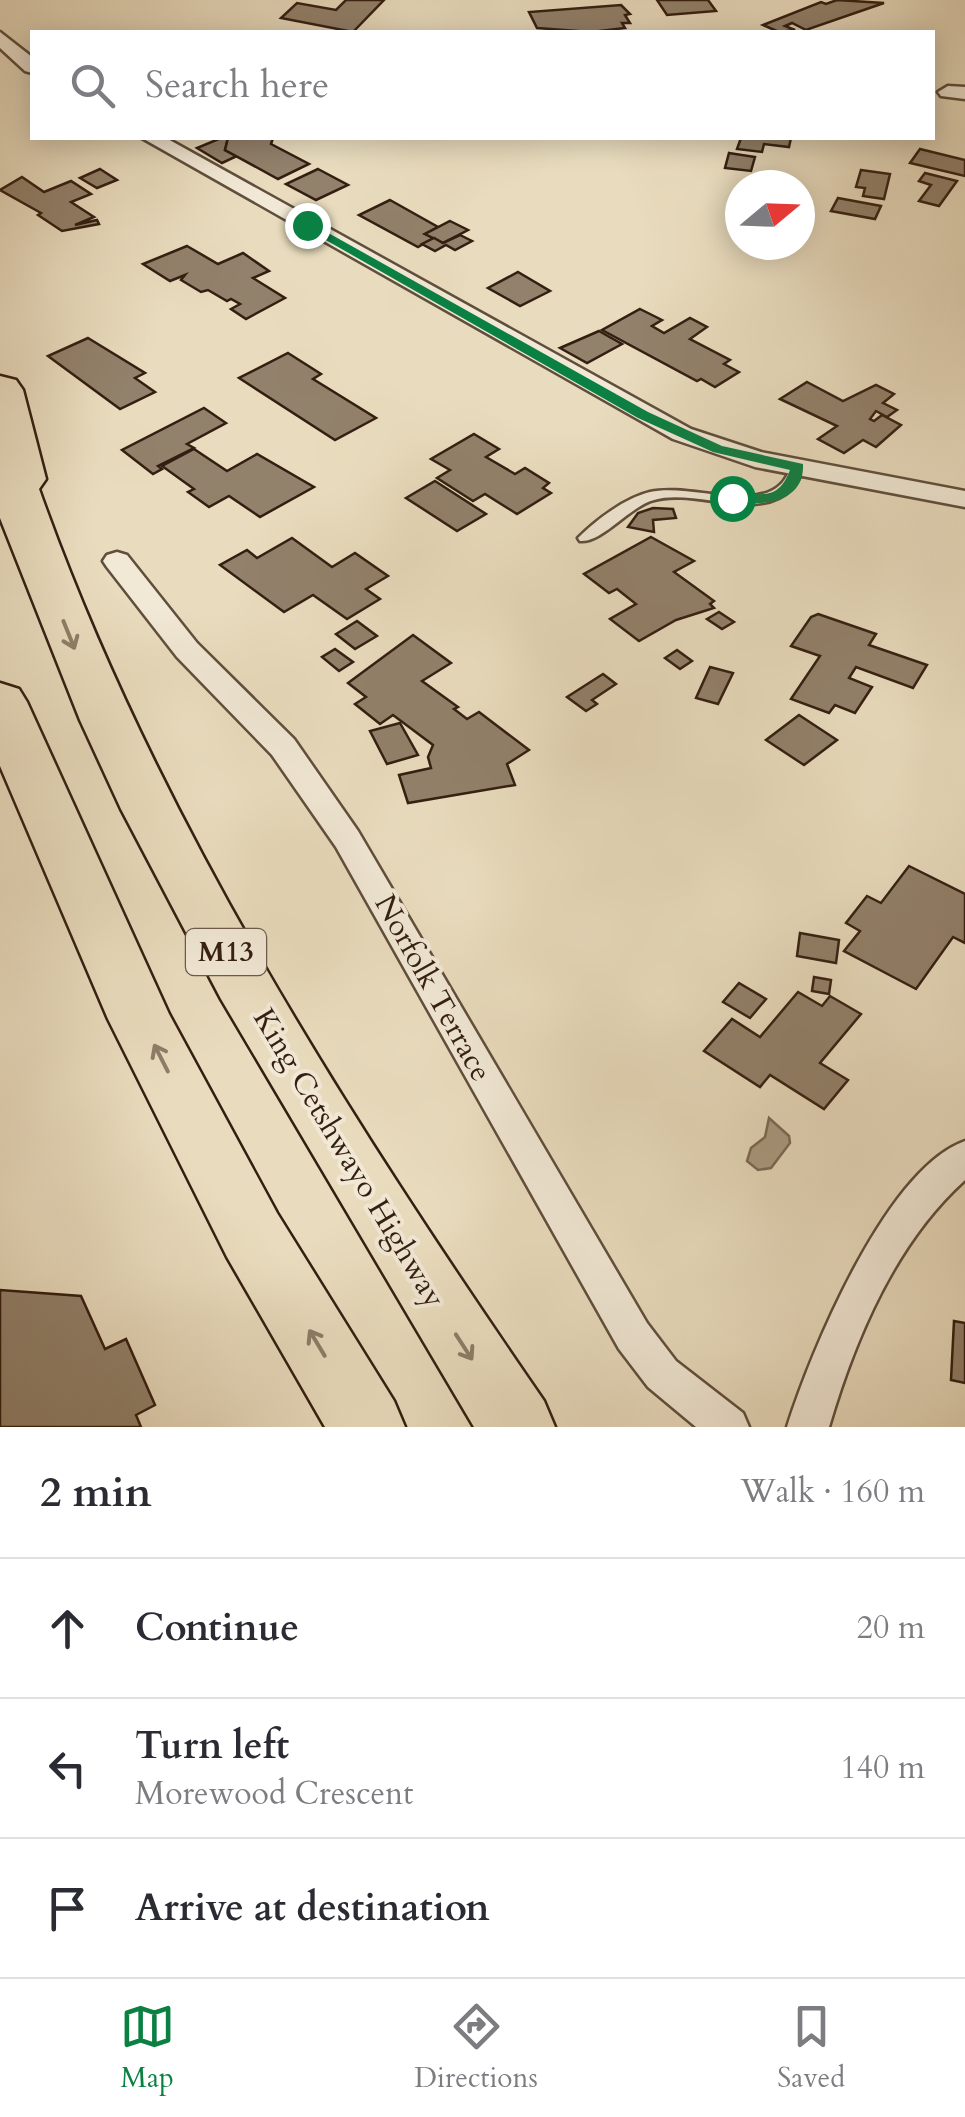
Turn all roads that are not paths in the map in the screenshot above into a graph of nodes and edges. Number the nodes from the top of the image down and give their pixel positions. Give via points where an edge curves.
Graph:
1 (0, 38) edge
2 (30, 66) edge
3 (156, 140) edge
4 (0, 390) edge
5 (0, 445) edge
6 (798, 468) junction
7 (965, 499) edge
8 (586, 538) dead end
9 (117, 561) dead end
10 (46, 580) junction
11 (0, 702) edge
12 (965, 1157) edge
13 (367, 1427) edge
14 (517, 1427) edge
15 (728, 1427) edge
16 (808, 1427) edge

1 - 2 street
3 - 6 street via 643,415 718,449
4 - 10 highway
5 - 10 highway, King Cetshwayo Highway / M13
6 - 7 street
6 - 8 lane via 777,496 663,494 638,502
9 - 15 street, Norfolk Terrace via 186,650 300,770 374,883 634,1336 662,1374
10 -> 14 highway, King Cetshwayo Highway / M13 via 123,760 213,929
13 -> 11 highway via 252,1234 140,1019
12 - 16 street via 917,1208 877,1268 845,1325

